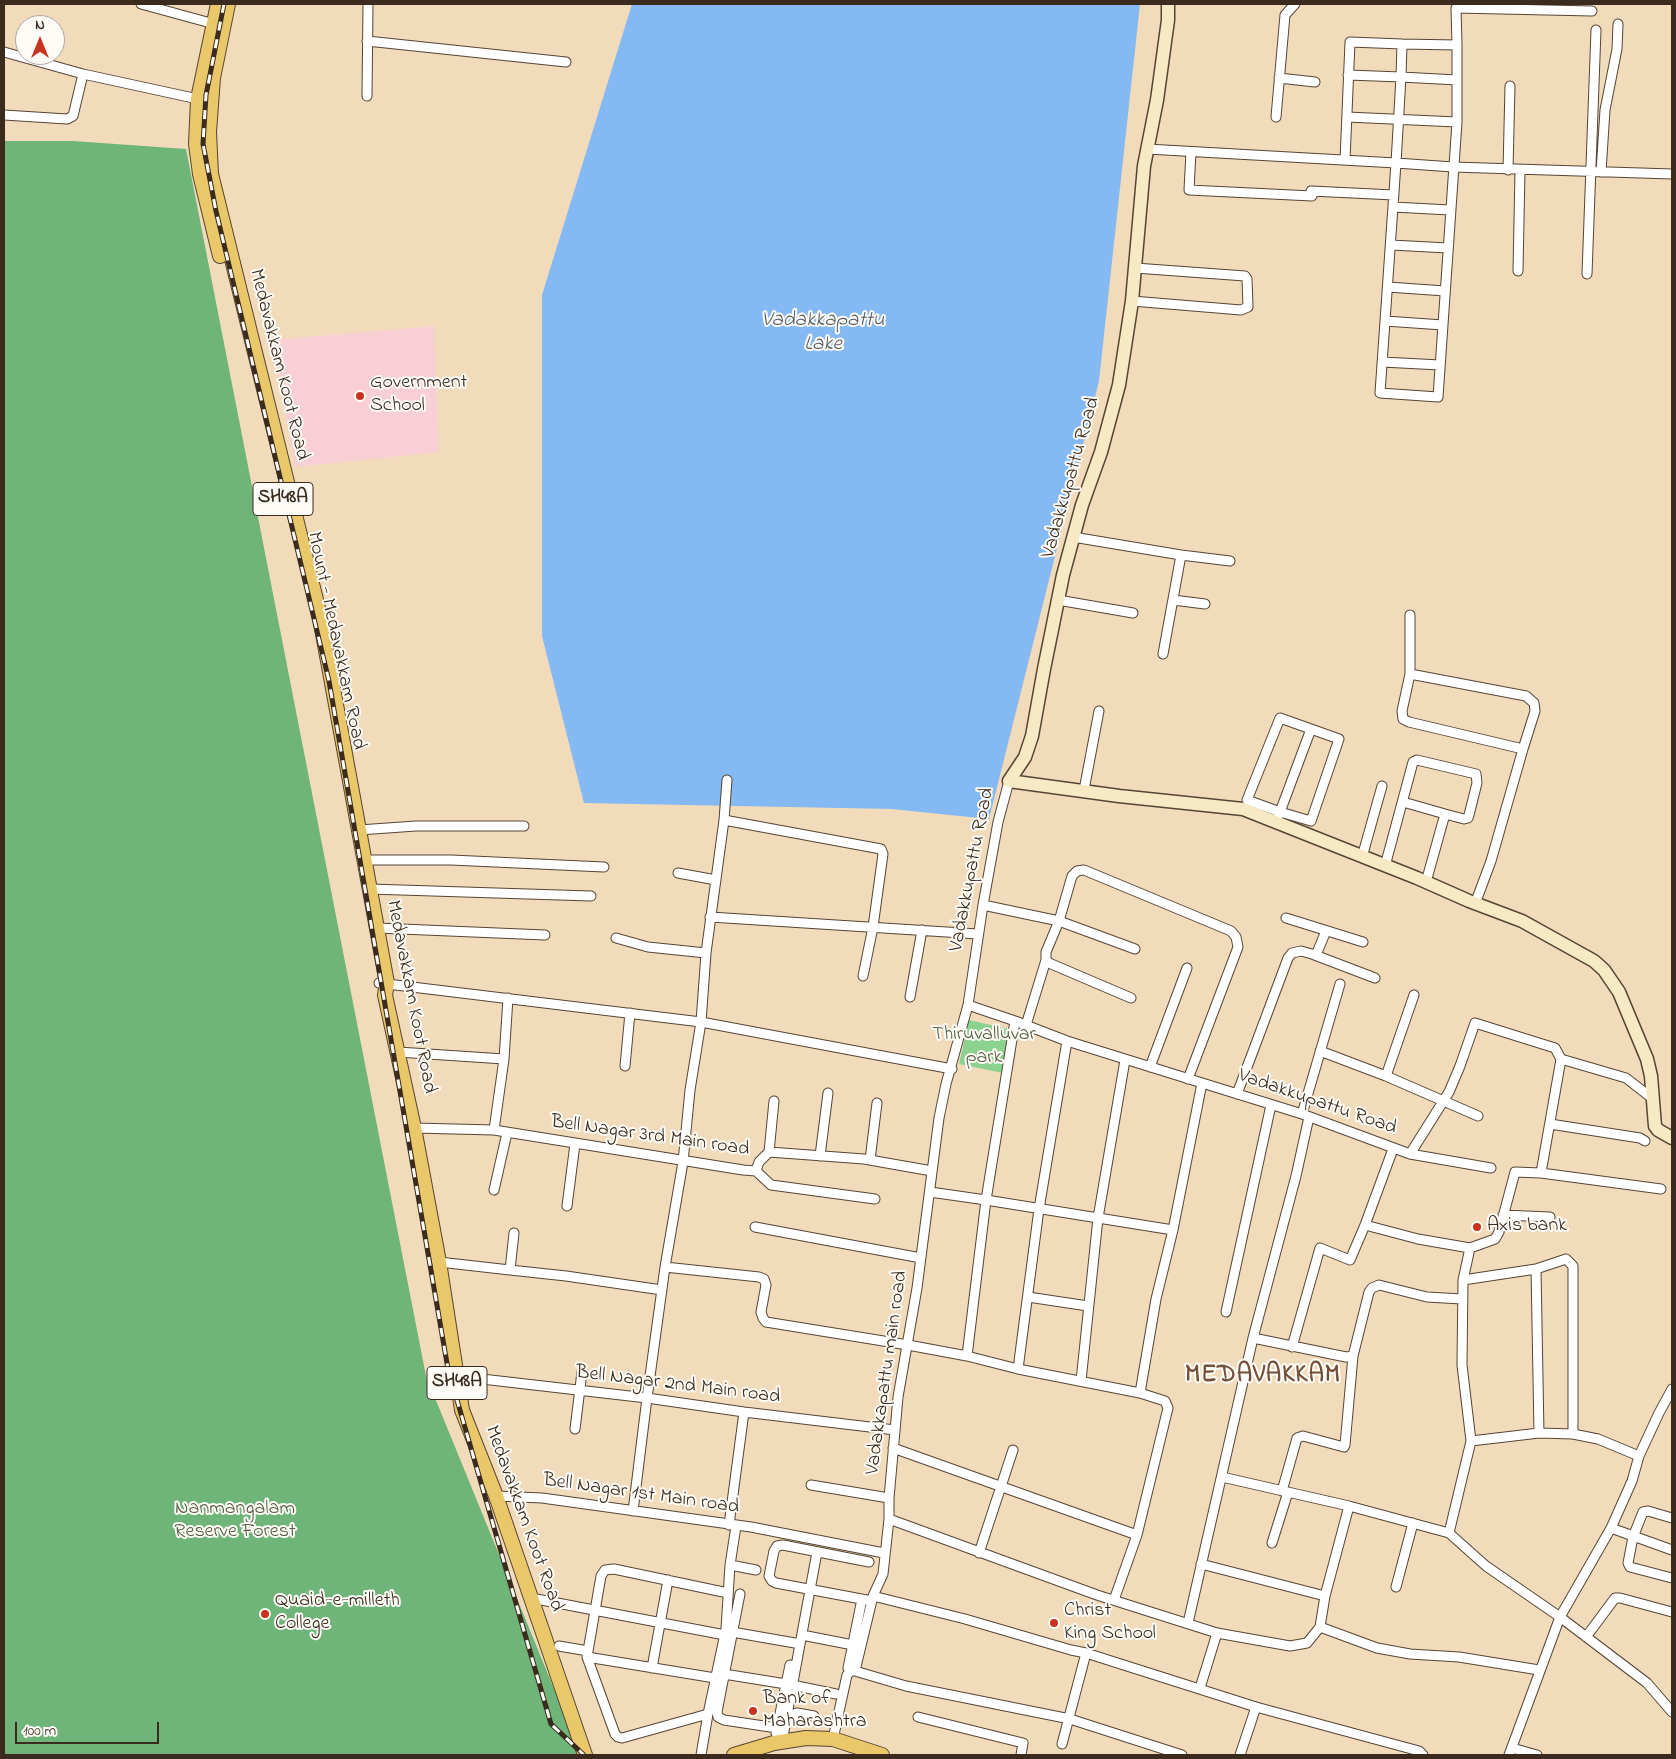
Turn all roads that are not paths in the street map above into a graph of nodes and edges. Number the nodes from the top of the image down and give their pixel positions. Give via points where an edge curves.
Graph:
1 (142, 4) edge
2 (218, 4) edge
3 (228, 4) edge
4 (368, 4) edge
5 (1168, 4) edge
6 (1295, 4) edge
7 (1592, 11) dead end
8 (1618, 24) dead end
9 (218, 25) junction
10 (1596, 30) dead end
11 (367, 41) junction
12 (1402, 44) junction
13 (1457, 45) junction
14 (4, 52) edge
15 (566, 62) dead end
16 (83, 74) junction
17 (1348, 76) junction
18 (1401, 77) junction
19 (1279, 78) junction
20 (1457, 80) junction
21 (1315, 82) dead end
22 (1510, 86) dead end
23 (367, 96) dead end
24 (198, 99) junction
25 (4, 115) edge
26 (1276, 117) dead end
27 (1346, 118) junction
28 (1399, 119) junction
29 (1457, 122) junction
30 (1148, 149) junction
31 (1191, 152) junction
32 (1345, 160) junction
33 (1396, 162) junction
34 (1453, 168) junction
35 (1508, 170) junction
36 (1520, 170) junction
37 (1591, 172) junction
38 (1601, 172) junction
39 (1672, 174) edge
40 (1394, 195) junction
41 (1393, 208) junction
42 (1450, 210) junction
43 (1391, 245) junction
44 (1448, 248) junction
45 (1135, 268) junction
46 (1518, 271) dead end
47 (1587, 274) dead end
48 (1388, 287) junction
49 (1445, 291) junction
50 (1132, 301) junction
51 (1385, 321) junction
52 (1443, 325) junction
53 (1382, 362) junction
54 (1440, 365) junction
55 (1073, 537) junction
56 (1181, 555) junction
57 (1230, 561) dead end
58 (1058, 600) junction
59 (1173, 600) junction
60 (1205, 604) dead end
61 (1133, 613) dead end
62 (1410, 615) dead end
63 (1163, 654) dead end
64 (1410, 674) junction
65 (1099, 711) dead end
66 (1311, 729) junction
67 (1524, 749) junction
68 (727, 780) dead end
69 (1009, 781) junction
70 (1382, 786) dead end
71 (1084, 790) junction
72 (1403, 802) junction
73 (1245, 805) junction
74 (1445, 814) junction
75 (1277, 817) junction
76 (724, 820) junction
77 (1311, 821) junction
78 (524, 826) dead end
79 (359, 830) junction
80 (1308, 835) junction
81 (1362, 857) junction
82 (365, 860) junction
83 (1385, 866) junction
84 (604, 867) dead end
85 (678, 874) dead end
86 (716, 880) junction
87 (1426, 882) junction
88 (369, 889) junction
89 (591, 896) dead end
90 (1475, 904) junction
91 (982, 905) junction
92 (710, 917) junction
93 (1286, 918) dead end
94 (1059, 921) junction
95 (873, 927) junction
96 (377, 928) junction
97 (922, 930) junction
98 (1326, 931) junction
99 (978, 934) junction
100 (545, 935) dead end
101 (616, 938) dead end
102 (1363, 942) dead end
103 (1135, 949) dead end
104 (706, 953) junction
105 (1316, 955) junction
106 (1046, 960) junction
107 (1186, 968) dead end
108 (863, 976) dead end
109 (1375, 978) dead end
110 (1340, 984) dead end
111 (384, 987) junction
112 (1414, 995) dead end
113 (910, 997) dead end
114 (508, 998) junction
115 (1131, 998) dead end
116 (968, 1005) junction
117 (630, 1013) junction
118 (1015, 1020) junction
119 (700, 1022) junction
120 (1026, 1025) junction
121 (1067, 1041) junction
122 (1320, 1051) junction
123 (398, 1052) junction
124 (504, 1059) junction
125 (1561, 1059) junction
126 (1125, 1060) junction
127 (625, 1066) dead end
128 (1150, 1067) junction
129 (952, 1069) junction
130 (1386, 1076) junction
131 (1188, 1079) junction
132 (1202, 1083) junction
133 (828, 1093) dead end
134 (1237, 1094) junction
135 (1653, 1099) junction
136 (1445, 1100) junction
137 (774, 1101) dead end
138 (877, 1103) dead end
139 (1271, 1105) junction
140 (1305, 1115) junction
141 (1478, 1116) dead end
142 (1550, 1124) junction
143 (414, 1128) junction
144 (494, 1130) junction
145 (507, 1133) junction
146 (1672, 1138) edge
147 (1646, 1141) dead end
148 (575, 1144) junction
149 (1393, 1149) junction
150 (770, 1152) junction
151 (1410, 1154) junction
152 (820, 1156) junction
153 (870, 1160) junction
154 (683, 1162) junction
155 (1491, 1168) dead end
156 (756, 1171) junction
157 (932, 1171) junction
158 (1541, 1173) junction
159 (1661, 1189) dead end
160 (494, 1190) dead end
161 (930, 1192) junction
162 (875, 1198) dead end
163 (986, 1200) junction
164 (567, 1206) dead end
165 (1040, 1209) junction
166 (1503, 1215) junction
167 (1550, 1217) dead end
168 (1098, 1218) junction
169 (1366, 1225) junction
170 (755, 1227) dead end
171 (1173, 1230) junction
172 (514, 1233) dead end
173 (1470, 1248) junction
174 (921, 1258) junction
175 (439, 1262) junction
176 (665, 1267) junction
177 (1536, 1269) junction
178 (510, 1270) junction
179 (1463, 1280) junction
180 (662, 1290) junction
181 (1028, 1297) junction
182 (1462, 1299) junction
183 (1088, 1306) junction
184 (1226, 1312) dead end
185 (1254, 1338) junction
186 (908, 1345) junction
187 (1292, 1347) junction
188 (967, 1356) junction
189 (1353, 1356) junction
190 (1018, 1369) junction
191 (582, 1372) dead end
192 (456, 1376) junction
193 (1081, 1380) junction
194 (1672, 1389) edge
195 (580, 1390) junction
196 (1140, 1393) junction
197 (647, 1398) junction
198 (744, 1412) junction
199 (575, 1429) dead end
200 (895, 1430) junction
201 (1540, 1433) junction
202 (1573, 1434) junction
203 (1472, 1441) junction
204 (894, 1448) junction
205 (1013, 1450) dead end
206 (1639, 1456) junction
207 (1222, 1477) junction
208 (810, 1485) dead end
209 (1000, 1486) junction
210 (1285, 1492) junction
211 (496, 1496) junction
212 (889, 1498) junction
213 (1349, 1506) junction
214 (633, 1511) junction
215 (1672, 1518) edge
216 (890, 1520) junction
217 (1413, 1523) junction
218 (733, 1525) junction
219 (1611, 1528) junction
220 (1449, 1533) junction
221 (1137, 1535) junction
222 (1633, 1537) junction
223 (1272, 1543) dead end
224 (1672, 1550) edge
225 (817, 1552) junction
226 (884, 1553) junction
227 (979, 1553) junction
228 (869, 1562) dead end
229 (1201, 1564) junction
230 (730, 1565) junction
231 (756, 1570) dead end
232 (1672, 1578) edge
233 (668, 1580) junction
234 (1396, 1587) dead end
235 (811, 1588) junction
236 (728, 1593) junction
237 (740, 1594) dead end
238 (1325, 1596) junction
239 (531, 1598) junction
240 (862, 1598) junction
241 (873, 1598) junction
242 (805, 1600) dead end
243 (1114, 1600) junction
244 (596, 1610) junction
245 (1672, 1612) edge
246 (1560, 1617) junction
247 (661, 1623) junction
248 (1188, 1623) junction
249 (1320, 1627) junction
250 (1217, 1633) junction
251 (728, 1634) junction
252 (802, 1635) junction
253 (1586, 1637) junction
254 (796, 1643) junction
255 (853, 1645) junction
256 (559, 1646) dead end
257 (1086, 1653) junction
258 (588, 1654) junction
259 (652, 1668) junction
260 (852, 1670) junction
261 (1540, 1670) junction
262 (720, 1676) junction
263 (789, 1685) junction
264 (1200, 1688) junction
265 (836, 1694) dead end
266 (1256, 1707) junction
267 (1672, 1712) edge
268 (708, 1714) junction
269 (787, 1716) junction
270 (814, 1716) dead end
271 (918, 1718) dead end
272 (1070, 1719) junction
273 (777, 1728) junction
274 (833, 1739) junction
275 (778, 1743) junction
276 (1062, 1744) dead end
277 (1510, 1752) edge
278 (878, 1754) edge
279 (585, 1755) edge
280 (701, 1755) edge
281 (734, 1755) edge
282 (1021, 1755) edge
283 (1182, 1755) edge
284 (1240, 1755) edge
285 (1423, 1755) edge
286 (1537, 1755) edge

1 - 9 street
2 - 9 main road, Mount - Medavakkam Road / SH48A
3 - 9 main road, SH48A
4 - 11 street
5 - 30 street, Vadakkupattu Road
6 - 19 street via 1285,15
7 - 13 street via 1456,8
8 - 38 street
9 - 24 main road, Mount - Medavakkam Road / SH48A
9 - 79 main road, Medavakkam Koot Road / SH48A via 208,150 211,174 319,612
10 - 37 street
11 - 15 street
11 - 23 street
12 - 13 street
12 - 17 street via 1350,42
12 - 18 street
13 - 20 street
14 - 16 street
16 - 24 street
16 - 25 street via 73,116 67,119
17 - 18 street
17 - 27 street
18 - 20 street
18 - 28 street
19 - 21 street
19 - 26 street
20 - 29 street
22 - 35 street
24 - 111 main road, Mount - Medavakkam Road / SH48A via 196,144 200,174 230,295 248,352 328,681
27 - 28 street
27 - 32 street
28 - 29 street
28 - 33 street
29 - 34 street
30 - 31 street
30 - 45 street, Vadakkupattu Road
31 - 32 street
31 - 40 street via 1189,190 1312,196 1311,191
32 - 33 street
33 - 34 street
33 - 40 street
34 - 35 street
34 - 42 street
35 - 36 street
36 - 37 street
36 - 46 street
37 - 38 street
37 - 47 street
38 - 39 street
40 - 41 street
41 - 42 street
41 - 43 street
42 - 44 street
43 - 44 street
43 - 48 street
44 - 49 street
45 - 50 street, Vadakkupattu Road
45 - 50 street via 1245,276 1248,307 1242,310
48 - 49 street
48 - 51 street
49 - 52 street
50 - 55 street, Vadakkupattu Road via 1118,385 1101,452
51 - 52 street
51 - 53 street
52 - 54 street
53 - 54 street
53 - 54 street via 1380,393 1438,397
55 - 56 street
55 - 58 street, Vadakkupattu Road
56 - 57 street
56 - 59 street
58 - 61 street
58 - 69 street, Vadakkupattu Road via 1032,736 1025,757
59 - 60 street
59 - 63 street
62 - 64 street
64 - 67 street via 1403,719
64 - 67 street via 1526,696 1534,703 1535,710
65 - 71 street
66 - 73 street via 1280,718
66 - 75 street
66 - 77 street via 1339,739
67 - 90 street
68 - 76 street
69 - 71 street
69 - 91 street, Vadakkupattu Road
70 - 81 street
71 - 73 street via 1119,796
72 - 74 street
72 - 74 street via 1411,765 1417,760 1476,774 1477,783 1468,818
72 - 83 street
73 - 75 street
74 - 87 street
75 - 77 street
75 - 80 street
76 - 86 street
76 - 95 street via 881,849
77 - 80 street
78 - 79 street via 416,826
79 - 82 main road, Medavakkam Koot Road / SH48A
80 - 81 street
81 - 83 street
82 - 84 street via 451,860
82 - 88 main road, Medavakkam Koot Road / SH48A
83 - 87 street
85 - 86 street
86 - 92 street
87 - 90 street
88 - 89 street
88 - 96 main road, Medavakkam Koot Road / SH48A
90 - 135 street via 1522,921 1583,953 1604,970 1619,992 1640,1039 1651,1076
91 - 94 street
91 - 99 street, Vadakkupattu Road
92 - 95 street
92 - 104 street
93 - 98 street
94 - 103 street
94 - 106 street via 1046,952
94 - 131 street via 1072,876 1084,870 1231,931 1236,937 1238,947
95 - 97 street
95 - 108 street
96 - 100 street
96 - 111 main road, Medavakkam Koot Road / SH48A
97 - 99 street
97 - 113 street
98 - 102 street
98 - 105 street
99 - 116 street, Vadakkupattu Road
101 - 104 street via 648,947
104 - 119 street
105 - 109 street
105 - 134 street via 1301,951 1292,953 1288,958
106 - 115 street
106 - 120 street
107 - 128 street
110 - 122 street
111 - 114 street
111 - 123 main road, Medavakkam Koot Road / SH48A
112 - 130 street
114 - 117 street
114 - 124 street
116 - 118 street, Vadakkupattu Road
116 - 129 street, Vadakkapattu main road
117 - 119 street
117 - 127 street
118 - 120 street, Vadakkupattu Road
118 - 163 street
119 - 129 street
119 - 154 street
120 - 121 street, Vadakkupattu Road
121 - 126 street, Vadakkupattu Road
121 - 165 street
122 - 130 street
122 - 140 street
123 - 124 street
123 - 143 main road, Medavakkam Koot Road / SH48A
124 - 144 street
125 - 135 street via 1626,1078
125 - 136 street via 1555,1048 1475,1023
125 - 142 street
126 - 128 street, Vadakkupattu Road
126 - 168 street
128 - 131 street, Vadakkupattu Road
129 - 157 street, Vadakkapattu main road via 939,1118
130 - 136 street
131 - 132 street, Vadakkupattu Road
132 - 134 street, Vadakkupattu Road
132 - 171 street
133 - 152 street
134 - 139 street, Vadakkupattu Road
135 - 146 street via 1655,1126
136 - 141 street
136 - 151 street
137 - 150 street
138 - 153 street
139 - 140 street, Vadakkupattu Road
139 - 184 street
140 - 149 street, Vadakkupattu Road
140 - 185 street via 1296,1176
142 - 147 street
142 - 158 street
143 - 144 street, Bell Nagar 3rd Main road
143 - 175 main road, Medavakkam Koot Road / SH48A
144 - 145 street, Bell Nagar 3rd Main road
145 - 148 street, Bell Nagar 3rd Main road
145 - 160 street
148 - 154 street, Bell Nagar 3rd Main road
148 - 164 street
149 - 151 street, Vadakkupattu Road
149 - 169 street
150 - 152 street, Bell Nagar 3rd Main road
150 - 156 street, Bell Nagar 3rd Main road via 759,1162
151 - 155 street, Vadakkupattu Road
152 - 153 street, Bell Nagar 3rd Main road
153 - 157 street, Bell Nagar 3rd Main road
154 - 156 street, Bell Nagar 3rd Main road
154 - 176 street
156 - 162 street via 771,1185
157 - 161 street, Vadakkapattu main road
158 - 159 street
158 - 166 street via 1515,1172
161 - 163 street
161 - 174 street, Vadakkapattu main road
163 - 165 street
163 - 188 street
165 - 168 street
165 - 181 street
166 - 167 street
166 - 173 street via 1495,1239
168 - 171 street
168 - 183 street
169 - 173 street
169 - 187 street via 1350,1260 1320,1248
170 - 174 street
171 - 196 street via 1156,1299
172 - 178 street
173 - 179 street
174 - 186 street, Vadakkapattu main road
175 - 178 street
175 - 192 main road, Medavakkam Koot Road / SH48A
176 - 180 street
176 - 186 street via 759,1277 766,1285 761,1312 766,1322
177 - 179 street
177 - 201 street
177 - 202 street via 1566,1260 1573,1266
178 - 180 street
179 - 182 street
180 - 197 street
181 - 183 street
181 - 190 street
182 - 189 street via 1427,1297 1379,1284 1369,1292
182 - 203 street via 1462,1365
183 - 193 street
185 - 187 street
185 - 207 street
186 - 188 street
186 - 200 street, Vadakkapattu main road
187 - 189 street
188 - 190 street
189 - 210 street via 1345,1445 1303,1436 1297,1438
190 - 193 street
191 - 195 street
192 - 195 street, Bell Nagar 2nd Main road
192 - 211 main road, Medavakkam Koot Road / SH48A via 462,1410
193 - 196 street
194 - 206 street
195 - 197 street, Bell Nagar 2nd Main road
195 - 199 street
196 - 221 street via 1165,1400 1168,1408
197 - 198 street, Bell Nagar 2nd Main road
197 - 214 street
198 - 200 street, Bell Nagar 2nd Main road
198 - 218 street
200 - 204 street, Vadakkapattu main road
201 - 202 street
201 - 203 street
202 - 206 street via 1598,1439
203 - 220 street
204 - 209 street
204 - 212 street, Vadakkapattu main road
205 - 209 street
206 - 219 street via 1632,1481
207 - 210 street
207 - 229 street
208 - 212 street
209 - 221 street
209 - 227 street
210 - 213 street
210 - 223 street
211 - 214 street, Bell Nagar 1st Main road via 542,1498
211 - 239 main road, Medavakkam Koot Road / SH48A
212 - 216 street, Vadakkapattu main road
213 - 217 street
213 - 238 street
214 - 218 street, Bell Nagar 1st Main road
215 - 222 street via 1643,1512
216 - 226 street, Vadakkapattu main road
216 - 227 street
217 - 220 street
217 - 234 street
218 - 226 street, Bell Nagar 1st Main road
218 - 230 street
219 - 222 street
219 - 246 street
220 - 246 street via 1486,1566
221 - 243 street
222 - 224 street
222 - 232 street via 1629,1566
225 - 228 street
225 - 235 street
225 - 235 street via 783,1545 774,1551 772,1581
226 - 241 street, Vadakkapattu main road via 883,1574
227 - 243 street
229 - 238 street
229 - 248 street
230 - 231 street
230 - 236 street
233 - 236 street
233 - 244 street via 605,1570 601,1576
233 - 247 street
235 - 240 street
235 - 252 street
236 - 251 street
237 - 251 street
238 - 249 street
239 - 244 street
239 - 279 main road, Medavakkam Koot Road / SH48A
240 - 241 street
240 - 255 street
241 - 257 street via 965,1619
241 - 260 street, Vadakkapattu main road
242 - 254 street
243 - 248 street
244 - 247 street
244 - 258 street
245 - 253 street via 1615,1598
246 - 253 street
246 - 261 street
247 - 251 street
247 - 259 street
248 - 250 street
249 - 250 street via 1306,1643 1290,1646
249 - 261 street via 1377,1648
250 - 264 street
251 - 254 street
251 - 262 street
252 - 255 street
252 - 263 street
253 - 267 street via 1647,1683
254 - 263 street
255 - 260 street
256 - 258 street
257 - 264 street
257 - 272 street
258 - 259 street
258 - 268 street via 618,1737
259 - 262 street
260 - 272 street via 906,1686
260 - 274 street, Vadakkapattu main road via 847,1675
261 - 277 street
262 - 263 street
262 - 268 street
262 - 273 street via 718,1717
263 - 265 street
263 - 269 street
263 - 273 street
264 - 266 street
266 - 284 street
266 - 285 street via 1420,1751
268 - 280 street
269 - 270 street via 796,1713
269 - 275 street
271 - 282 street via 1024,1743
272 - 276 street
272 - 283 street
273 - 275 street
274 - 275 main road via 806,1738
274 - 278 main road
275 - 281 main road
277 - 286 street

